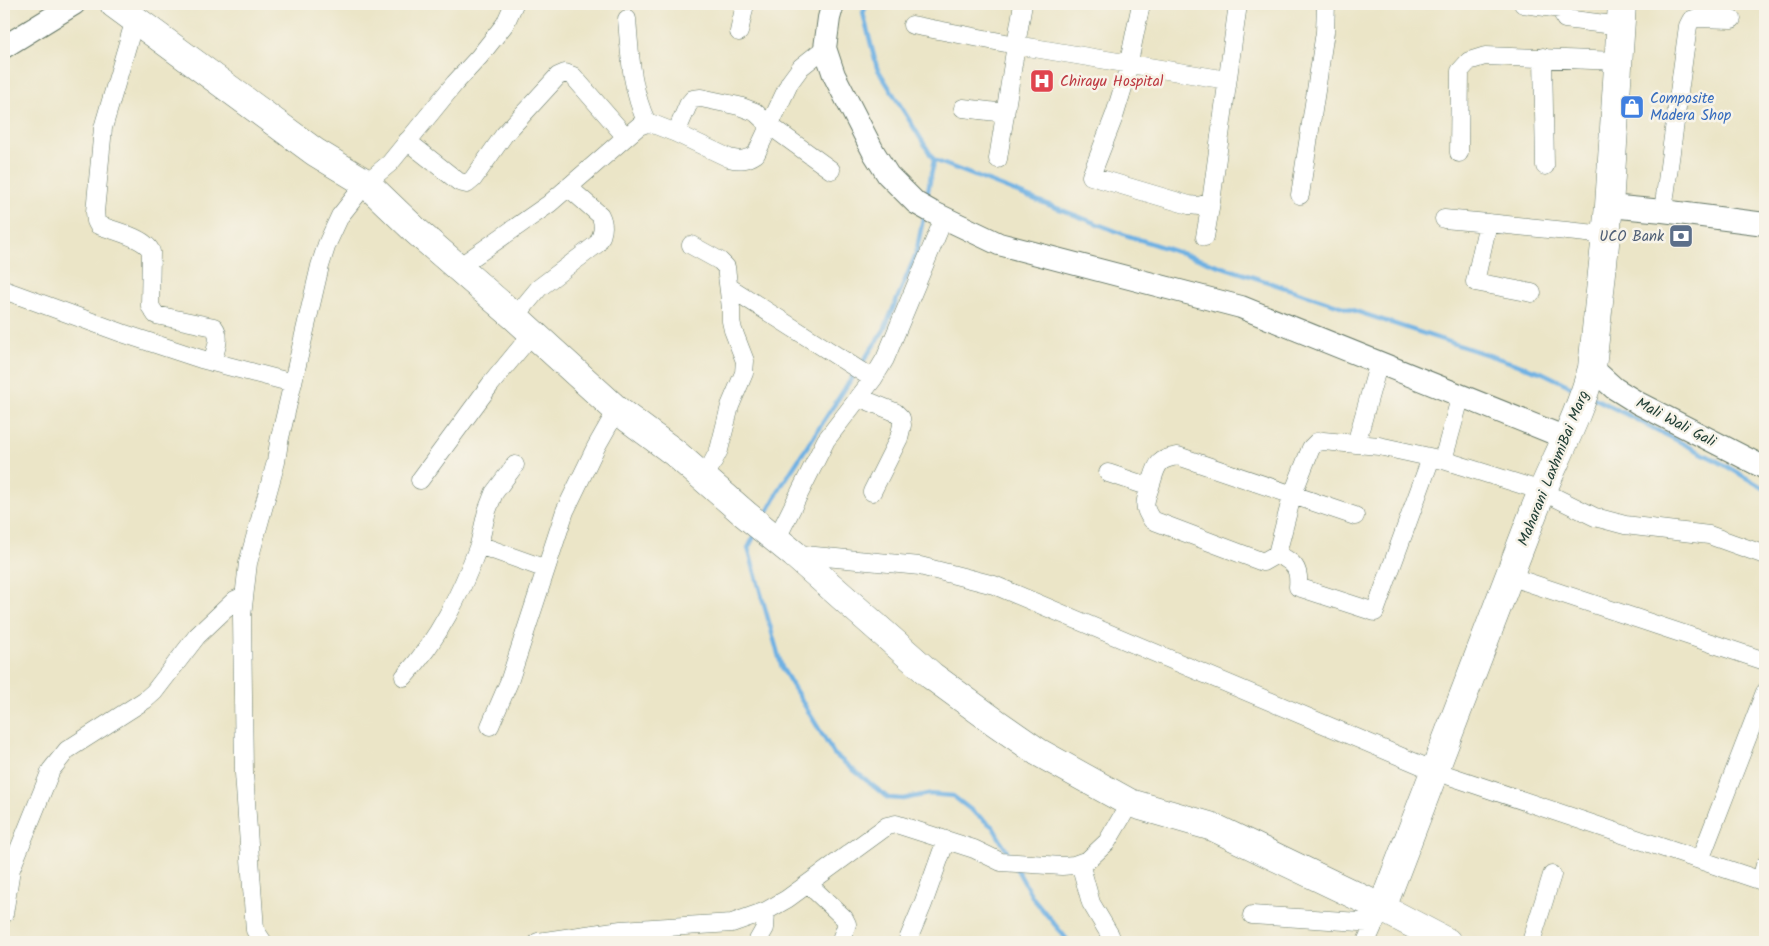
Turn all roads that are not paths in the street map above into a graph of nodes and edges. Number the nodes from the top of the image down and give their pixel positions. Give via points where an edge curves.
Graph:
1 (74, 4) edge
2 (514, 4) edge
3 (745, 4) edge
4 (833, 4) edge
5 (1023, 4) edge
6 (1141, 4) edge
7 (1238, 4) edge
8 (1326, 4) edge
9 (1523, 4) edge
10 (123, 9) edge
11 (1622, 15) edge
12 (627, 19) dead end
13 (1732, 20) dead end
14 (912, 25) dead end
15 (739, 32) dead end
16 (1016, 45) junction
17 (4, 47) edge
18 (825, 48) junction
19 (1543, 57) junction
20 (1619, 61) junction
21 (1130, 64) junction
22 (1227, 80) junction
23 (963, 108) dead end
24 (1005, 113) junction
25 (646, 123) junction
26 (769, 125) junction
27 (676, 133) junction
28 (626, 137) junction
29 (407, 141) junction
30 (1459, 153) dead end
31 (998, 159) dead end
32 (1545, 166) dead end
33 (831, 170) dead end
34 (366, 183) junction
35 (568, 186) junction
36 (1300, 195) dead end
37 (1211, 202) junction
38 (1609, 206) junction
39 (931, 211) junction
40 (1663, 211) junction
41 (1444, 219) dead end
42 (1488, 223) junction
43 (1765, 224) edge
44 (1606, 235) junction
45 (1205, 237) dead end
46 (691, 245) dead end
47 (459, 267) junction
48 (729, 287) junction
49 (4, 290) edge
50 (1532, 293) dead end
51 (524, 325) junction
52 (212, 362) junction
53 (1379, 362) junction
54 (1590, 375) junction
55 (873, 378) junction
56 (293, 383) junction
57 (1460, 395) junction
58 (858, 397) junction
59 (617, 410) junction
60 (1570, 428) junction
61 (1356, 444) junction
62 (1437, 459) junction
63 (515, 465) dead end
64 (1765, 468) edge
65 (1108, 473) dead end
66 (704, 479) junction
67 (420, 480) dead end
68 (1150, 487) junction
69 (1542, 491) junction
70 (872, 492) dead end
71 (1292, 496) junction
72 (1355, 516) dead end
73 (779, 543) junction
74 (479, 545) junction
75 (1277, 554) junction
76 (1765, 554) edge
77 (546, 569) junction
78 (1509, 576) junction
79 (244, 596) junction
80 (1765, 661) edge
81 (404, 677) dead end
82 (1765, 692) edge
83 (490, 726) dead end
84 (1435, 771) junction
85 (1130, 803) junction
86 (946, 840) junction
87 (1700, 860) junction
88 (1080, 863) junction
89 (1552, 875) dead end
90 (1764, 876) edge
91 (808, 884) junction
92 (766, 911) junction
93 (4, 914) edge
94 (1252, 914) dead end
95 (1378, 916) junction
96 (760, 941) edge
97 (263, 942) edge
98 (538, 942) edge
99 (840, 942) edge
100 (907, 942) edge
101 (1112, 942) edge
102 (1366, 942) edge
103 (1447, 942) edge
104 (1531, 942) edge

1 - 17 street
2 - 29 street via 505,24
3 - 15 street
4 - 18 street
5 - 16 street
6 - 21 street
7 - 22 street
8 - 36 street via 1325,32
9 - 11 street via 1561,9 1565,19
10 - 34 main road via 315,152
10 - 52 street via 103,128 96,221 98,225 149,246 152,311 156,315 214,327 218,338
11 - 20 main road, Maharani LaxhmiBai Marg
12 - 25 street via 634,86
13 - 40 street via 1697,18 1688,26
14 - 16 street
16 - 21 street
16 - 24 street
18 - 26 street via 801,67 790,82
18 - 39 street via 834,75 888,175
19 - 20 street
19 - 30 street via 1485,56 1469,61 1460,71
19 - 32 street
20 - 38 main road, Maharani LaxhmiBai Marg
21 - 22 street
21 - 37 street via 1091,176 1189,205
22 - 37 street
23 - 24 street
24 - 31 street
25 - 27 street
25 - 28 street
26 - 27 street via 756,154 738,160
26 - 27 street via 755,112 700,98 693,99 688,105
26 - 33 street
28 - 29 street via 566,72 558,76 504,135 467,184
28 - 35 street
29 - 34 street via 390,163
34 - 47 main road
34 - 56 street via 340,216 327,244
35 - 47 street via 549,204
35 - 51 street via 600,215 604,221 602,236 597,244 539,288
37 - 45 street
38 - 40 street
38 - 44 main road, Maharani LaxhmiBai Marg
39 - 53 street via 999,244 1241,307
39 - 55 street via 885,359
40 - 43 street
41 - 42 street
42 - 44 street
42 - 50 street via 1476,282
44 - 54 main road, Maharani LaxhmiBai Marg
46 - 48 street via 726,267
47 - 51 main road
48 - 55 street
48 - 66 street via 732,330 744,361 744,373 730,406 719,450
49 - 52 street
51 - 59 main road
51 - 67 street via 490,384
52 - 56 street
53 - 57 street
53 - 61 street
54 - 60 main road, Maharani LaxhmiBai Marg
54 - 64 street, Mali Wali Gali
55 - 58 street
56 - 79 street via 276,462 248,563
57 - 60 street
57 - 62 street
58 - 70 street via 895,412 901,418 899,438
58 - 73 street via 826,440
59 - 66 main road
59 - 77 street via 565,511
60 - 69 main road, Maharani LaxhmiBai Marg
61 - 62 street
61 - 71 street via 1317,442 1311,448
62 - 69 street
62 - 75 street via 1375,612 1298,587 1295,564
63 - 74 street via 494,493
65 - 68 street
66 - 73 main road
68 - 71 street via 1159,462 1178,456
68 - 75 street via 1145,500 1146,512 1152,520 1263,562
69 - 76 street via 1595,517 1625,525 1709,535
69 - 78 main road, Maharani LaxhmiBai Marg
71 - 72 street
71 - 75 street
73 - 84 street via 920,566 994,585
73 - 85 main road via 932,676 1038,752
74 - 77 street
74 - 81 street via 450,613
77 - 83 street via 509,682
78 - 80 street
78 - 84 main road, Maharani LaxhmiBai Marg
79 - 93 street via 235,600 197,636 154,692 67,750 51,770 11,869
79 - 97 street via 244,773 255,930
82 - 87 street
84 - 87 street
84 - 95 main road, Maharani LaxhmiBai Marg
85 - 88 street via 1107,842 1088,860
85 - 95 main road via 1213,827
86 - 88 street via 995,859 1015,863 1046,866
86 - 91 street via 896,824 887,826
86 - 100 street
87 - 90 street
88 - 101 street via 1091,903
89 - 104 street
91 - 92 street
91 - 99 street via 844,918 847,924
92 - 96 street
92 - 98 street via 732,923 621,930
94 - 95 street
95 - 102 street
95 - 103 main road

